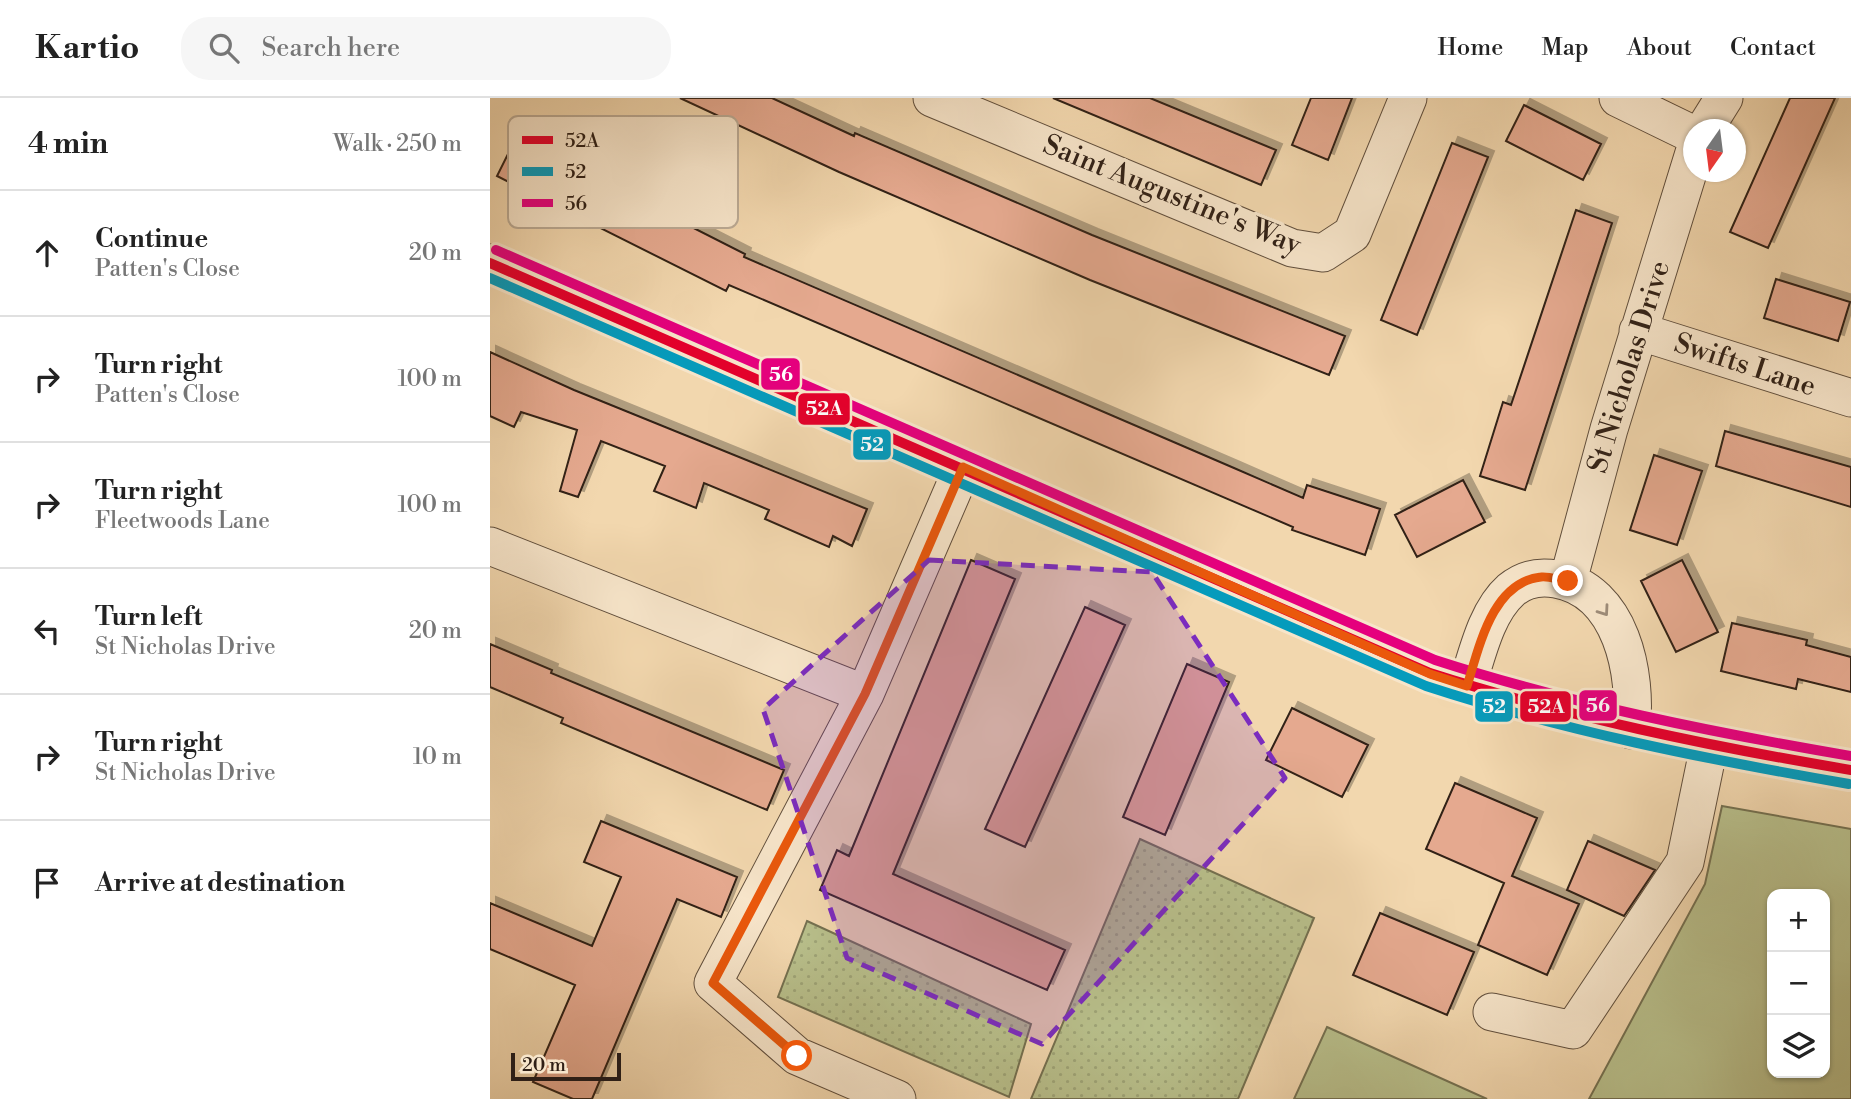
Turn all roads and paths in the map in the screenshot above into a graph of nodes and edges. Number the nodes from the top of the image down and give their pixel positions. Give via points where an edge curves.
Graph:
1 (932, 98) edge
2 (1408, 98) edge
3 (1618, 98) edge
4 (1724, 98) edge
5 (1711, 119) edge
6 (1683, 130) edge
7 (1684, 182) edge
8 (490, 263) edge
9 (1638, 331) junction
10 (1851, 398) edge
11 (963, 467) junction
12 (490, 546) edge
13 (1568, 581) junction
14 (1467, 686) junction
15 (865, 694) junction
16 (1631, 730) junction
17 (1709, 746) junction
18 (1851, 769) edge
19 (1492, 1012) dead end
20 (897, 1099) edge

1 - 2 street, Saint Augustine's Way via 1292,248 1323,253 1352,234
3 - 6 street
4 - 5 street
7 - 9 street, St Nicholas Drive
8 - 11 street
9 - 10 street, Swifts Lane
9 - 13 street, St Nicholas Drive
11 - 14 street via 1430,674
11 - 15 street
12 - 15 street
13 - 14 street via 1543,577 1524,581 1510,591 1497,607
13 -> 16 street via 1587,590 1602,607 1629,660
14 - 16 street
15 - 20 street via 713,983 797,1056
16 - 17 street
17 - 18 street
17 - 19 street via 1685,862 1573,1030

